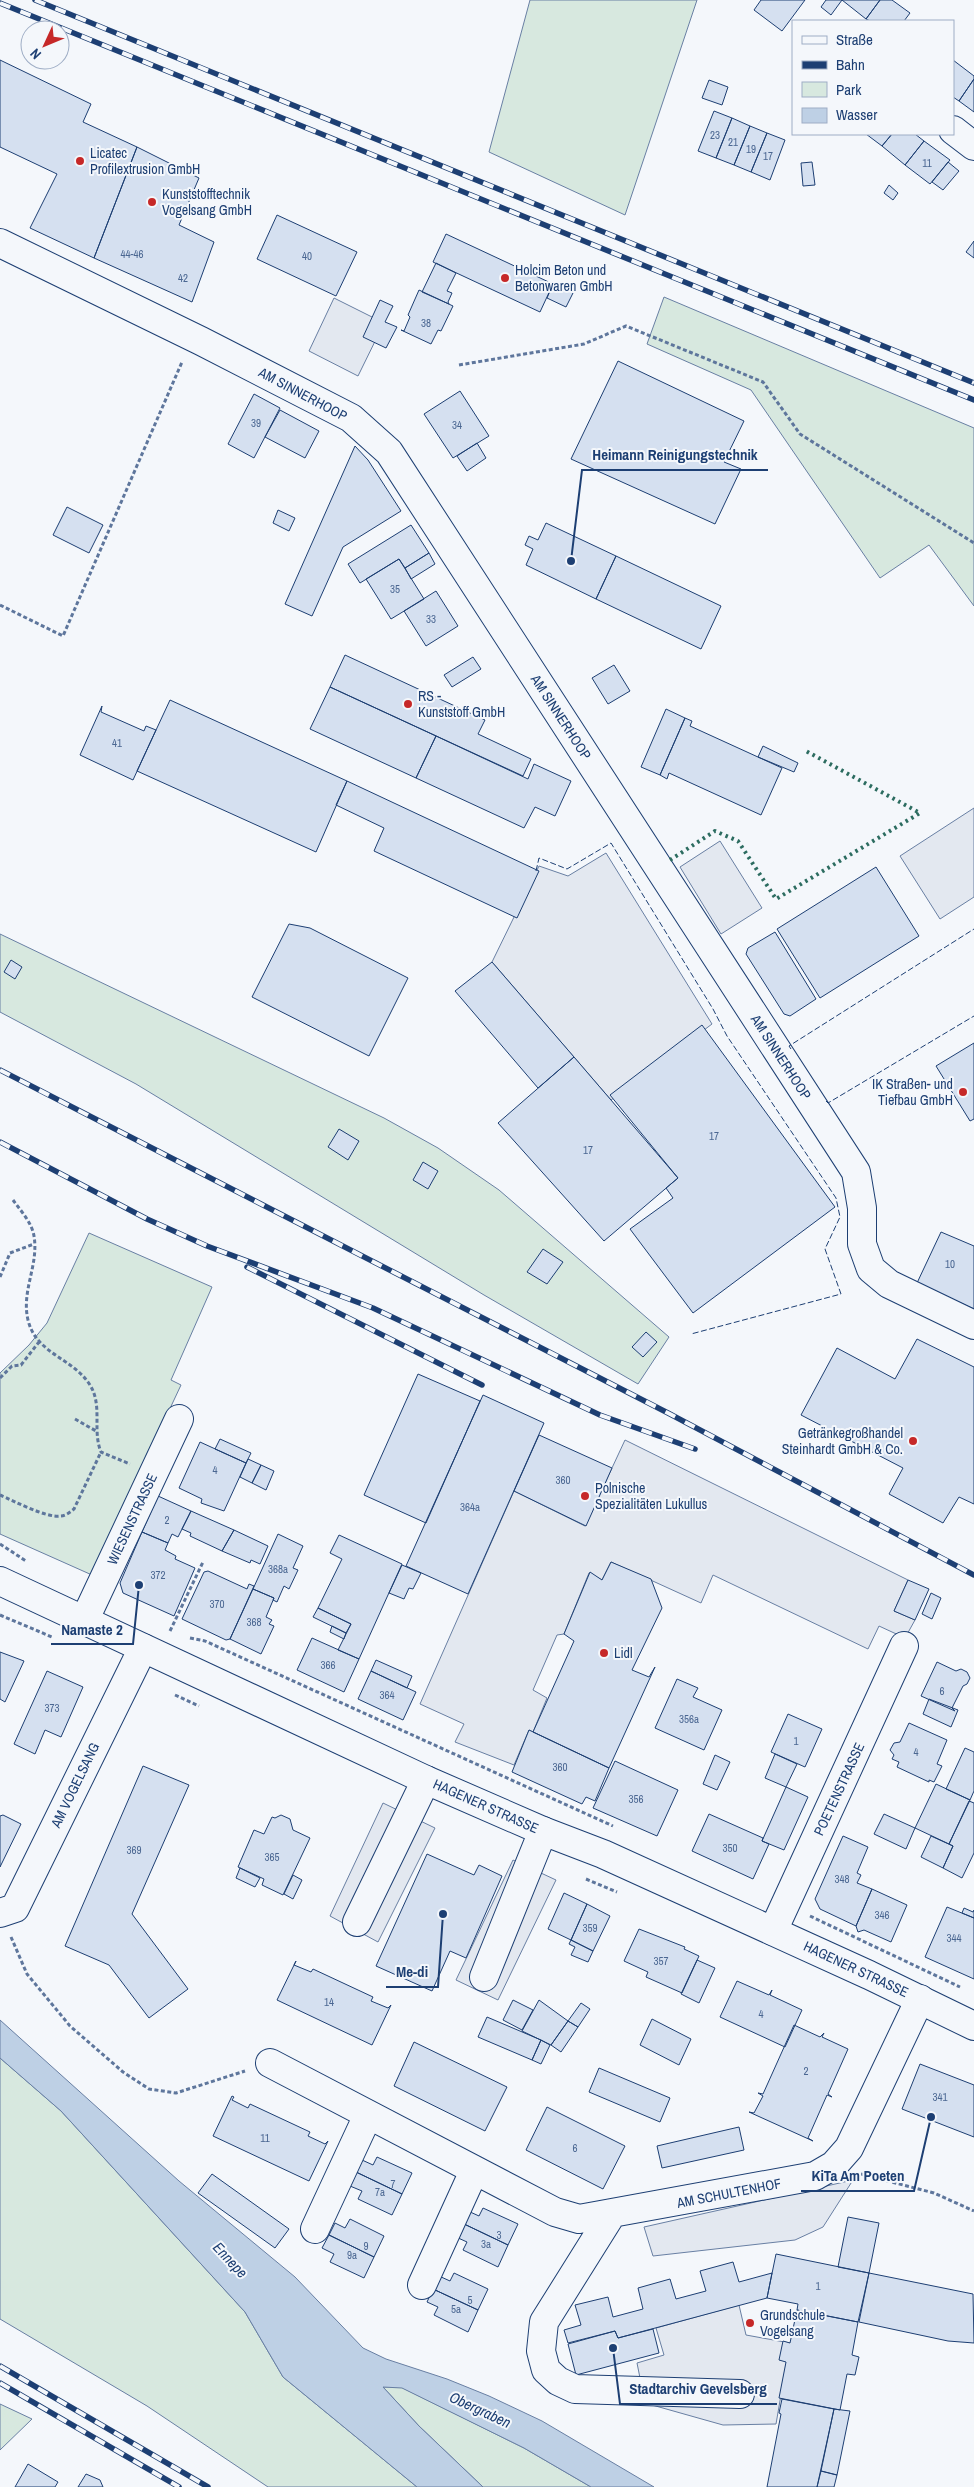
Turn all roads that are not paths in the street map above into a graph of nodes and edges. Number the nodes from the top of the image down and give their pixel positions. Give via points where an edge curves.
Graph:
1 (954, 131) edge
2 (974, 146) edge
3 (0, 243) edge
4 (974, 1325) edge
5 (178, 1420) dead end
6 (0, 1581) edge
7 (85, 1619) junction
8 (904, 1646) dead end
9 (142, 1648) junction
10 (426, 1780) junction
11 (543, 1831) junction
12 (7, 1911) edge
13 (357, 1922) dead end
14 (773, 1931) junction
15 (484, 1977) dead end
16 (920, 1999) junction
17 (974, 2026) edge
18 (270, 2063) road end
19 (368, 2115) junction
20 (474, 2171) junction
21 (611, 2215) junction
22 (315, 2229) dead end
23 (422, 2285) dead end
24 (740, 2394) dead end

1 - 2 street
3 - 4 street, AM SINNERHOOP via 351,418 389,452 856,1172 862,1208 862,1244 871,1269 888,1284
5 - 7 street, WIESENSTRASSE
6 - 7 street, HAGENER STRASSE
7 - 9 street, HAGENER STRASSE
8 - 14 street, POETENSTRASSE
9 - 10 street, HAGENER STRASSE
9 - 12 street, AM VOGELSANG
10 - 11 street, HAGENER STRASSE
10 - 13 street
11 - 14 street, HAGENER STRASSE
11 - 15 street
14 - 16 street, HAGENER STRASSE
16 - 17 street, HAGENER STRASSE
16 - 21 street, AM SCHULTENHOF via 849,2148 834,2166 815,2176
18 - 19 street, AM SCHULTENHOF
19 - 20 street, AM SCHULTENHOF
19 - 22 street
20 - 21 street, AM SCHULTENHOF via 555,2212 579,2220
20 - 23 street
21 - 24 street via 544,2322 541,2352 546,2370 558,2381 575,2389

